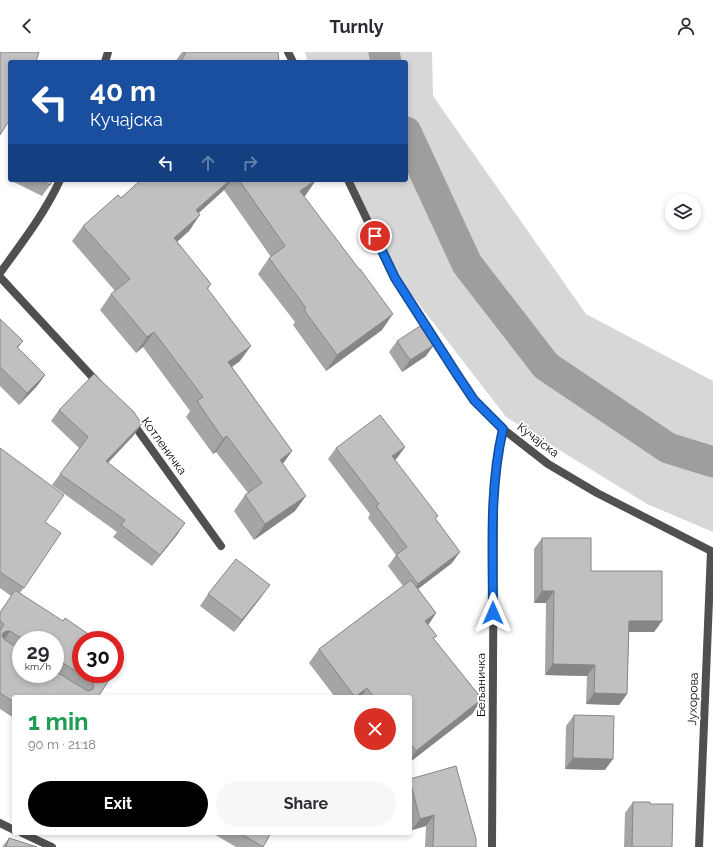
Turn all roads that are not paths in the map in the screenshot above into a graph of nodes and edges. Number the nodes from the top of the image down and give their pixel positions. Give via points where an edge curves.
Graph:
1 (59, 182) edge
2 (349, 182) edge
3 (0, 273) edge
4 (0, 277) edge
5 (102, 387) edge
6 (128, 417) edge
7 (503, 429) junction
8 (221, 546) dead end
9 (712, 552) edge
10 (0, 823) edge
11 (12, 829) edge
12 (26, 835) edge
13 (52, 847) edge
14 (492, 847) edge
15 (699, 847) edge

1 - 3 street via 28,234
2 - 7 street, Кучајска via 395,278 474,400
4 - 5 street
6 - 8 street, Котленичка
7 - 9 street, Кучајска via 548,464 597,494
7 - 14 street, Бељаничка via 494,488
9 - 15 street, Јухорова
10 - 11 street
12 - 13 street

